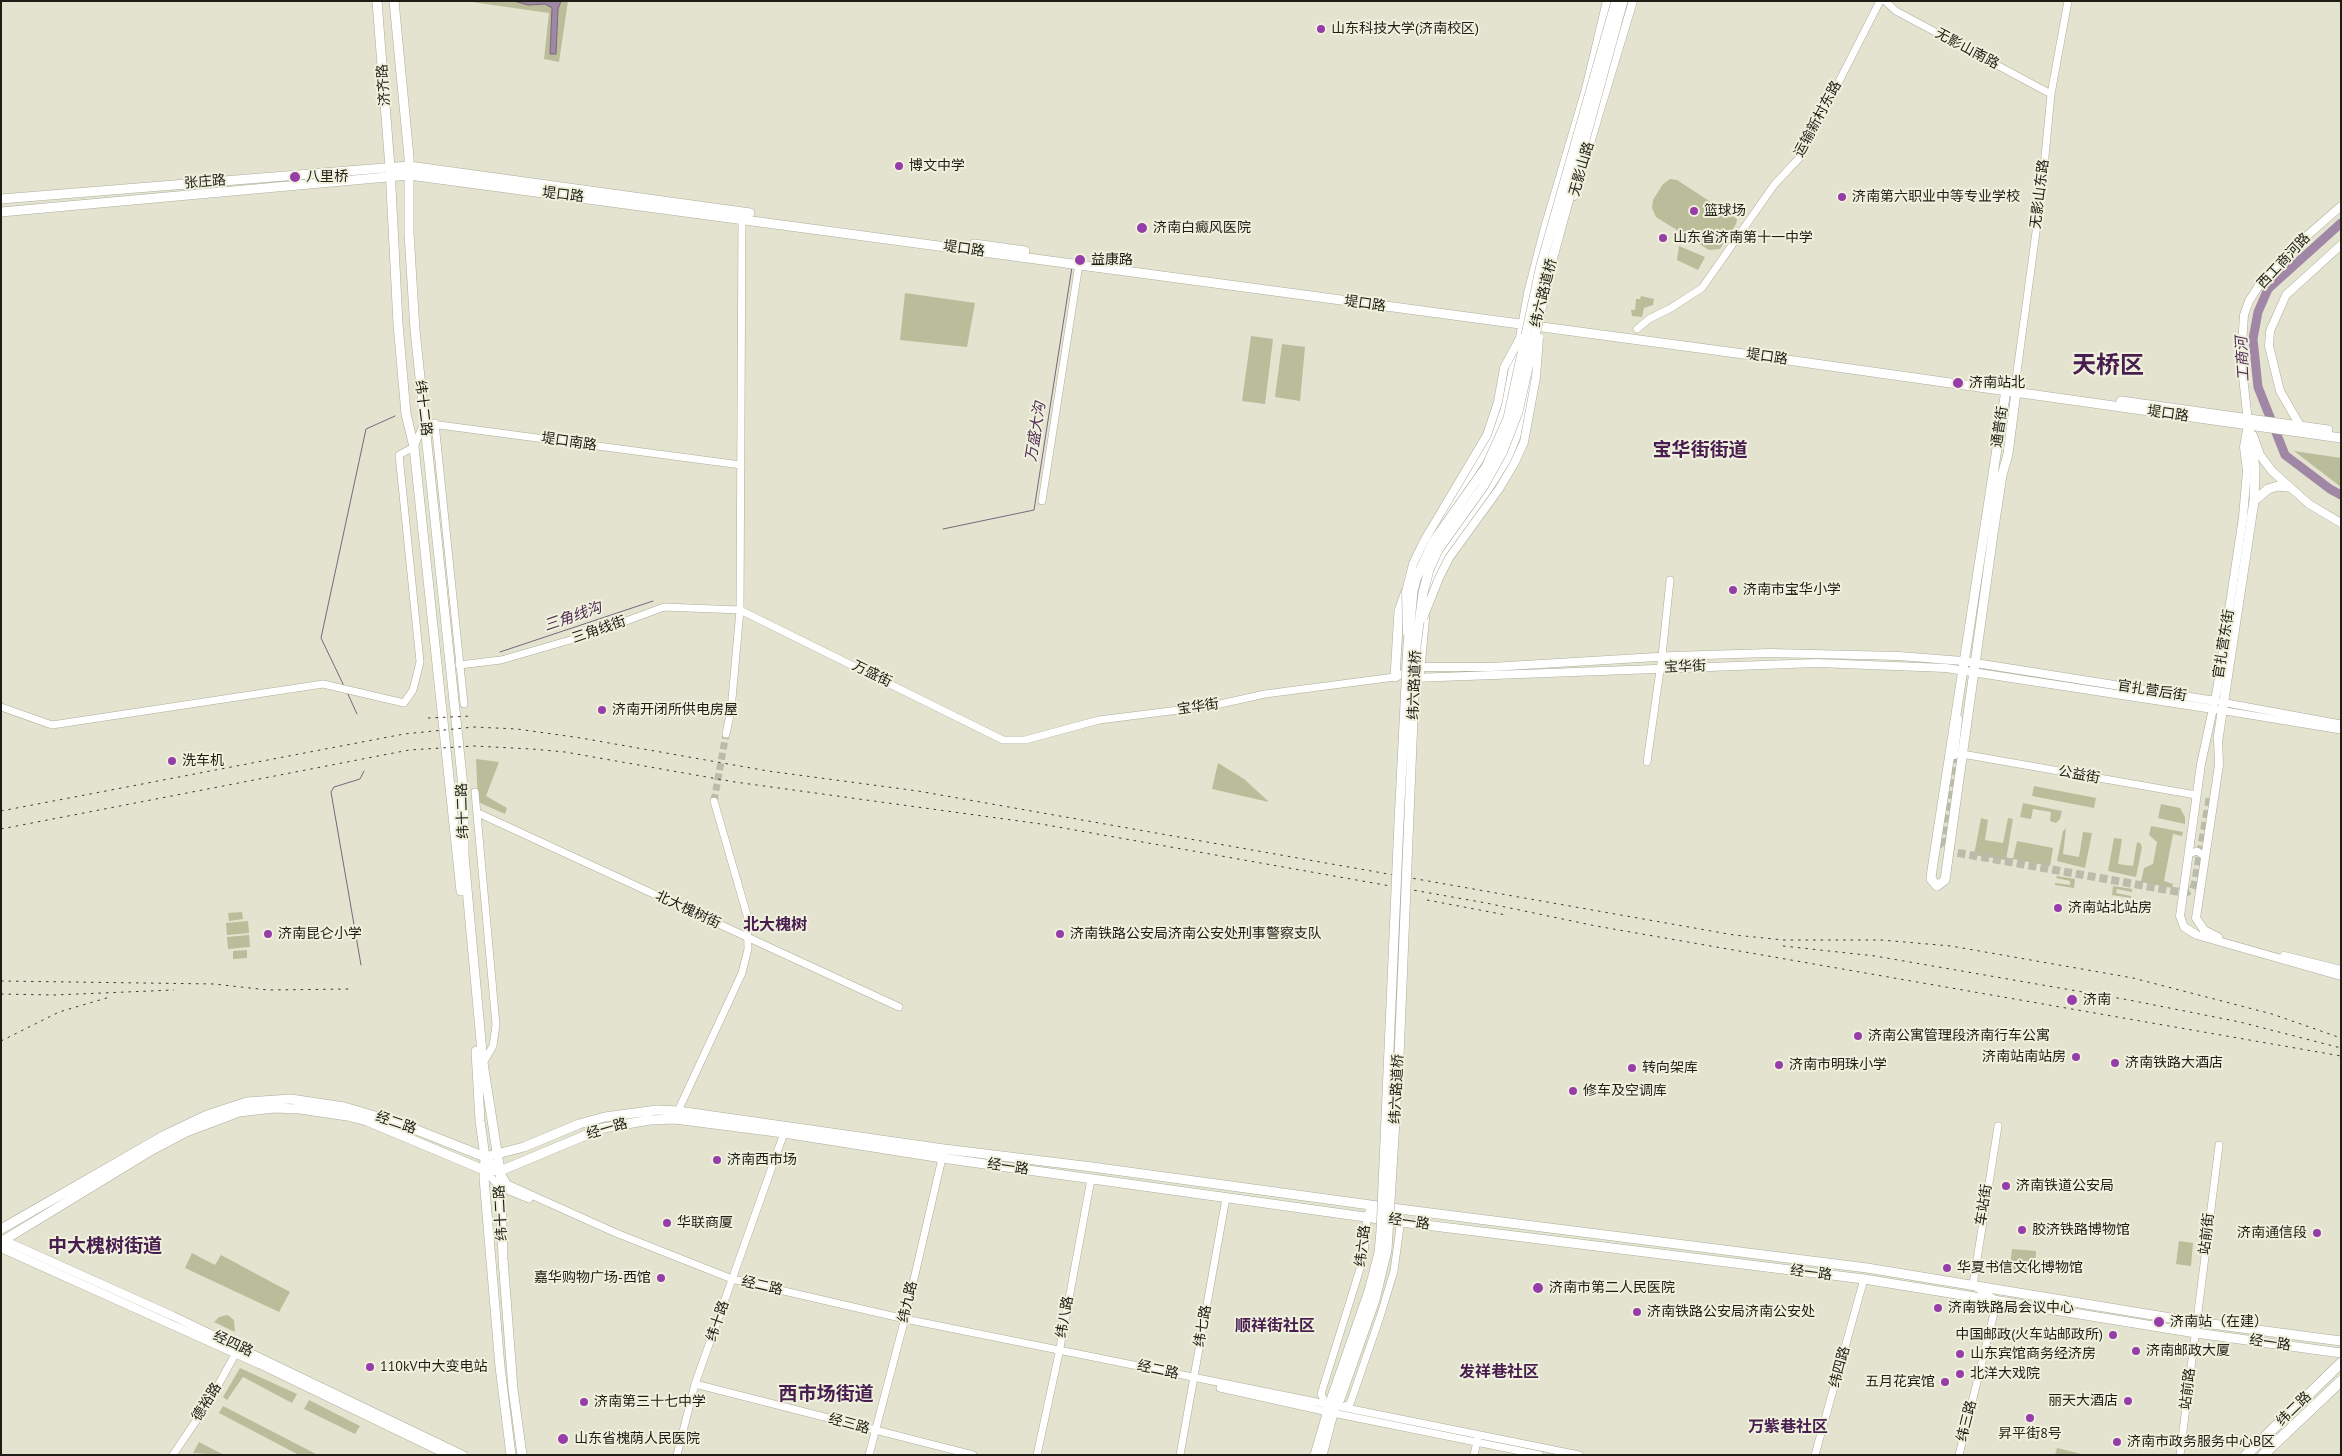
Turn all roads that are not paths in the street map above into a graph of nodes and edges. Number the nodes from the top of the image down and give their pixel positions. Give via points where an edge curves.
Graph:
1 (378, 1) edge
2 (394, 1) edge
3 (1608, 1) edge
4 (1616, 1) edge
5 (1623, 1) edge
6 (1633, 1) edge
7 (1880, 1) edge
8 (1885, 1) edge
9 (2068, 1) edge
10 (2051, 94) junction
11 (390, 168) junction
12 (409, 170) junction
13 (390, 178) junction
14 (1, 199) edge
15 (2341, 206) edge
16 (1, 212) edge
17 (742, 215) junction
18 (2341, 245) edge
19 (1079, 264) junction
20 (1523, 323) junction
21 (1541, 324) junction
22 (1637, 329) dead end
23 (1520, 338) junction
24 (1539, 338) junction
25 (2011, 389) junction
26 (424, 423) junction
27 (435, 423) junction
28 (2250, 423) junction
29 (2302, 429) junction
30 (2341, 432) edge
31 (2341, 438) edge
32 (414, 447) junction
33 (741, 466) junction
34 (2288, 487) junction
35 (1042, 501) dead end
36 (2254, 501) junction
37 (2341, 523) edge
38 (1670, 580) dead end
39 (740, 610) junction
40 (1412, 646) junction
41 (1662, 656) junction
42 (459, 664) junction
43 (1963, 666) junction
44 (1420, 667) junction
45 (1661, 668) junction
46 (1976, 668) junction
47 (1395, 677) junction
48 (1419, 678) junction
49 (1959, 685) junction
50 (464, 704) dead end
51 (2218, 706) junction
52 (1, 707) edge
53 (2341, 724) edge
54 (2341, 730) edge
55 (726, 734) tunnel mouth
56 (2218, 739) junction
57 (1003, 740) joint
58 (1958, 754) junction
59 (1647, 762) dead end
60 (475, 792) dead end
61 (2196, 795) junction
62 (2210, 796) tunnel mouth
63 (714, 801) tunnel mouth
64 (478, 813) junction
65 (2189, 854) junction
66 (2204, 856) junction
67 (749, 938) junction
68 (2341, 970) edge
69 (2341, 976) edge
70 (899, 1006) dead end
71 (483, 1063) junction
72 (678, 1111) junction
73 (1998, 1126) dead end
74 (784, 1133) junction
75 (2219, 1145) dead end
76 (943, 1154) junction
77 (498, 1155) junction
78 (485, 1158) junction
79 (484, 1170) junction
80 (500, 1171) junction
81 (1091, 1178) junction
82 (500, 1187) junction
83 (1226, 1198) junction
84 (1402, 1210) junction
85 (1367, 1216) junction
86 (1401, 1222) junction
87 (1, 1229) edge
88 (2, 1242) edge
89 (1864, 1279) junction
90 (731, 1280) junction
91 (1973, 1285) junction
92 (1997, 1301) junction
93 (904, 1320) junction
94 (2196, 1322) junction
95 (2196, 1333) junction
96 (2341, 1341) edge
97 (237, 1350) junction
98 (1059, 1351) junction
99 (2341, 1353) edge
100 (2341, 1362) edge
101 (1194, 1380) junction
102 (2341, 1381) edge
103 (695, 1384) junction
104 (1333, 1405) junction
105 (875, 1431) junction
106 (1478, 1438) junction
107 (173, 1455) edge
108 (448, 1455) edge
109 (463, 1455) edge
110 (511, 1455) edge
111 (522, 1455) edge
112 (676, 1455) edge
113 (869, 1455) edge
114 (973, 1455) edge
115 (1036, 1455) edge
116 (1180, 1455) edge
117 (1315, 1455) edge
118 (1322, 1455) edge
119 (1474, 1455) edge
120 (1540, 1455) edge
121 (1579, 1455) edge
122 (1815, 1455) edge
123 (1959, 1455) edge
124 (2180, 1455) edge
125 (2246, 1455) edge
126 (2264, 1455) edge

1 - 11 main road, 济齐路
2 - 12 main road, 济齐路
3 - 20 main road, 无影山路 via 1544,231
4 - 40 main road, 纬六路道桥, bridge via 1541,264 1508,418 1486,467 1426,554 1413,591
5 - 40 main road, 纬六路道桥, bridge via 1551,264 1518,412 1503,451 1483,487 1438,550 1429,570
6 - 21 main road, 无影山路 via 1559,248
7 - 22 street, 运输新村东路 via 1801,156 1774,185 1702,288
8 - 10 street, 无影山南路 via 1896,11
9 - 10 street, 无影山东路
10 - 25 street, 无影山东路 via 2042,188 2016,379
11 - 12 main road, 张庄路
11 - 13 main road, 纬十二路
11 - 14 main road, 张庄路
12 - 13 main road, 堤口路
12 - 17 main road, 堤口路
12 - 26 main road, 纬十二路 via 412,291
13 - 16 main road, 张庄路
13 - 32 main road, 纬十二路 via 398,333 406,414
15 - 28 main road, 西工商河路 via 2292,249 2262,281 2249,301 2244,315 2241,359
17 - 19 main road, 堤口路
17 - 20 main road, 堤口路
17 - 33 street
18 - 29 main road, 西工商河路 via 2286,295 2270,331 2269,346 2280,391
19 - 20 main road, 堤口路 via 1318,300
19 - 35 street
20 - 21 main road, 堤口路
20 - 23 main road, 无影山路
21 - 24 main road, 无影山路
21 - 25 main road, 堤口路
23 - 40 main road, 无影山路, bridge via 1504,368 1498,402 1487,435 1413,564 1406,592
23 - 47 main road via 1498,430 1422,551 1398,611
24 - 40 main road, 无影山路, bridge via 1531,412 1524,442 1499,489 1438,578
24 - 44 main road via 1525,413 1507,459 1442,560 1427,592
25 - 28 main road, 堤口路
25 - 43 main road, 通普街
25 - 46 main road, 通普街 via 2008,454 1997,505
26 - 27 street, 堤口南路
26 - 32 street
26 - 71 main road, 纬十二路 via 464,796 464,856
27 - 33 street, 堤口南路
27 - 42 street
28 - 29 main road, 堤口路
28 - 34 main road, 西工商河路 via 2260,455
28 - 36 main road, 官扎营东街 via 2255,468
28 - 51 main road, 官扎营东街 via 2244,447 2247,471 2244,507
29 - 30 main road, 堤口路
29 - 31 main road, 堤口路
32 - 52 street via 399,454 420,657 413,690 404,704 323,684 52,725
32 - 78 main road, 纬十二路 via 465,923
33 - 39 street
34 - 36 main road via 2268,489
34 - 37 main road, 西工商河路
36 - 51 main road, 官扎营东街
38 - 41 street
39 - 42 street, 三角线街 via 664,607 591,634 510,657
39 - 55 street
39 - 57 street, 万盛街
40 - 104 main road, 纬六路道桥, bridge via 1399,1056 1388,1250 1375,1300
41 - 43 main road, 宝华街 via 1788,653 1900,656
41 - 44 main road, 宝华街 via 1491,667
41 - 45 street
42 - 50 street
43 - 45 main road, 宝华街 via 1817,663
43 - 46 main road, 宝华街
43 - 49 main road, 通普街
44 - 47 main road, 宝华街
44 - 48 main road
45 - 48 main road, 宝华街
45 - 59 street
46 - 51 main road, 官扎营后街
46 - 58 main road, 通普街
47 - 48 main road, 宝华街
47 - 57 street, 宝华街 via 1099,720 1026,740
49 - 58 main road
49 - 58 main road, 通普街 via 1930,879 1937,886 1944,880
51 - 53 street, 官扎营后街
51 - 54 street, 官扎营后街
51 - 56 main road, 官扎营东街
51 - 61 main road, 官扎营东街
56 - 62 main road
56 - 66 main road, 官扎营东街 via 2219,765
58 - 61 street, 公益街
60 - 64 street
61 - 65 main road, 官扎营东街
63 - 67 street via 747,915
64 - 67 street, 北大槐树街
64 - 71 street via 496,1025 493,1046
65 - 66 street via 2197,851
65 - 69 main road, 官扎营东街 via 2180,908 2182,922 2190,932
66 - 68 main road, 官扎营东街 via 2196,910 2198,922 2211,935
67 - 70 street, 北大槐树街
67 - 72 street via 742,973
71 - 77 main road, 纬十二路
72 - 76 main road, 经一路
72 - 77 main road, 经一路 via 657,1110 605,1117
73 - 91 street, 车站街
74 - 76 main road, 经一路
74 - 80 main road, 经一路 via 675,1119 650,1120 603,1128
74 - 90 street, 纬十路
75 - 94 street, 站前街
76 - 81 main road, 经一路
76 - 84 main road, 经一路 via 1092,1167
76 - 93 street, 纬九路
77 - 78 main road, 经一路
77 - 80 main road, 纬十二路
78 - 79 main road, 纬十二路
78 - 80 street, 经二路
78 - 87 main road, 经二路 via 399,1123 344,1107 291,1100 247,1102 207,1115 164,1135
79 - 80 main road, 经一路
79 - 82 street, 经二路
79 - 88 main road, 经二路 via 367,1121 300,1108 239,1112 152,1150
79 - 110 main road, 纬十二路 via 500,1366
80 - 82 main road, 纬十二路
80 - 90 street, 经二路 via 508,1184
81 - 83 main road, 经一路
81 - 98 street, 纬八路
82 - 90 street, 经二路 via 613,1236
82 - 111 main road, 纬十二路 via 513,1389
83 - 85 main road, 经一路
83 - 101 street, 纬七路
84 - 85 street, 纬六路 via 1398,1215 1369,1211
84 - 86 street, 纬六路
84 - 91 main road, 经一路 via 1836,1264
85 - 86 main road, 经一路
85 - 104 street, 纬六路 via 1364,1256 1321,1394
86 - 89 main road, 经一路
86 - 104 street, 纬六路 via 1394,1271 1350,1404
88 - 97 main road, 经四路
89 - 92 main road, 经一路
89 - 122 street, 纬四路
90 - 93 street, 经二路
90 - 103 street, 纬十路
91 - 92 street
91 - 94 main road, 经一路
92 - 95 main road, 经一路
92 - 123 street, 纬三路
93 - 98 street, 经二路
93 - 105 street, 纬九路
94 - 95 street, 站前路
94 - 96 main road, 经一路
95 - 99 main road, 经一路
95 - 124 street, 站前路
97 - 107 street, 德裕路 via 210,1400
97 - 108 main road, 经四路
97 - 109 main road, 经四路
98 - 101 street, 经二路
98 - 115 street, 纬八路
100 - 125 highway, 纬二路
101 - 104 street, 经二路
101 - 116 street, 纬七路
102 - 126 highway, 纬二路
103 - 105 street, 经三路
103 - 112 street, 纬十路
104 - 106 street, 经二路
104 - 117 main road, 纬六路
104 - 118 main road, 纬六路
105 - 113 street, 纬九路
105 - 114 street, 经三路
106 - 119 street
106 - 120 street, 经二路
106 - 121 street, 经二路

